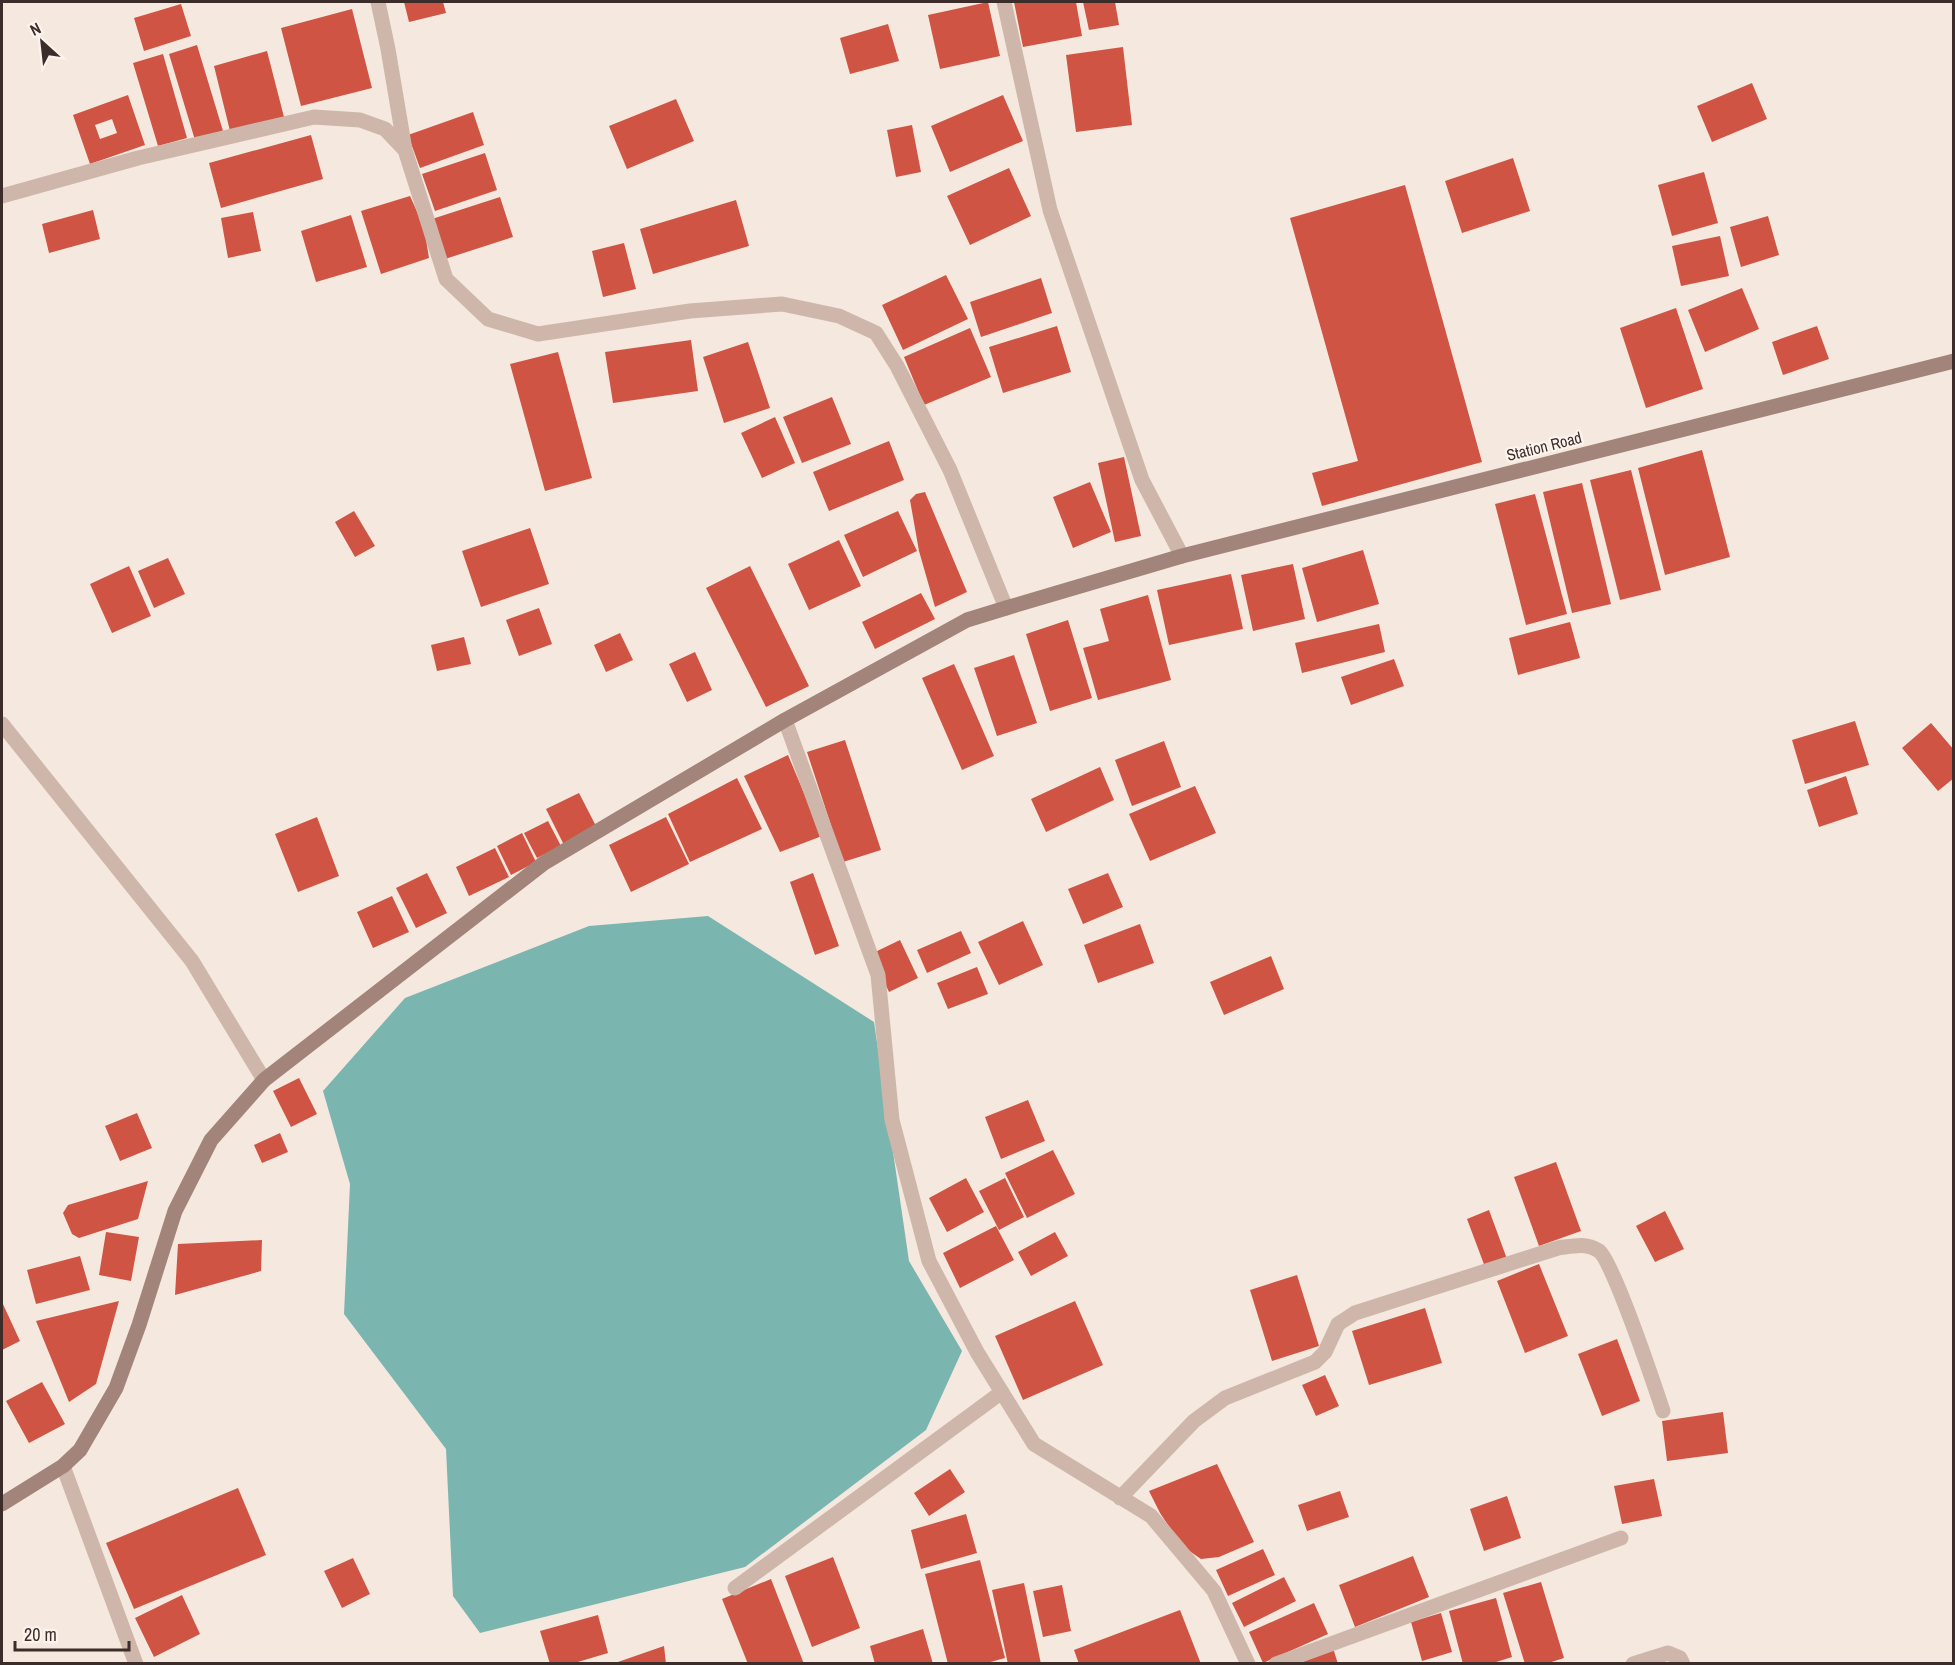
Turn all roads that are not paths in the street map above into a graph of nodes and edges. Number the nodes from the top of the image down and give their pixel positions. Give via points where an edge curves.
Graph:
1 (378, 2) edge
2 (1004, 2) edge
3 (405, 150) junction
4 (2, 196) edge
5 (1953, 361) edge
6 (1182, 556) junction
7 (1006, 608) junction
8 (785, 720) junction
9 (2, 725) edge
10 (264, 1080) junction
11 (1002, 1392) junction
12 (1663, 1411) dead end
13 (63, 1466) junction
14 (1120, 1498) junction
15 (2, 1504) edge
16 (1621, 1538) dead end
17 (735, 1588) dead end
18 (136, 1664) edge
19 (1248, 1664) edge
20 (1276, 1664) edge
21 (1633, 1664) edge
22 (1683, 1664) edge

1 - 3 street
2 - 6 street via 1050,210 1142,480
3 - 4 street via 385,129 360,120 314,117 138,158
3 - 7 street via 446,279 488,319 538,334 690,311 782,304 839,316 876,333 950,470
5 - 6 main road, Station Road
6 - 7 main road, Station Road
7 - 8 main road, Station Road via 967,620
8 - 10 main road, Station Road via 544,863
8 - 11 street via 878,975 892,1120 928,1261
9 - 10 street via 192,961
10 - 13 main road, Station Road via 211,1140 175,1211 116,1388 80,1450
11 - 14 street via 1034,1444
11 - 17 street
12 - 14 street via 1602,1252 1586,1244 1558,1248 1355,1313 1338,1324 1325,1352 1315,1362 1225,1398 1194,1420
13 - 15 main road, Station Road
13 - 18 street
14 - 19 street via 1151,1516 1214,1591
16 - 20 street
21 - 22 street via 1668,1653 1680,1658

